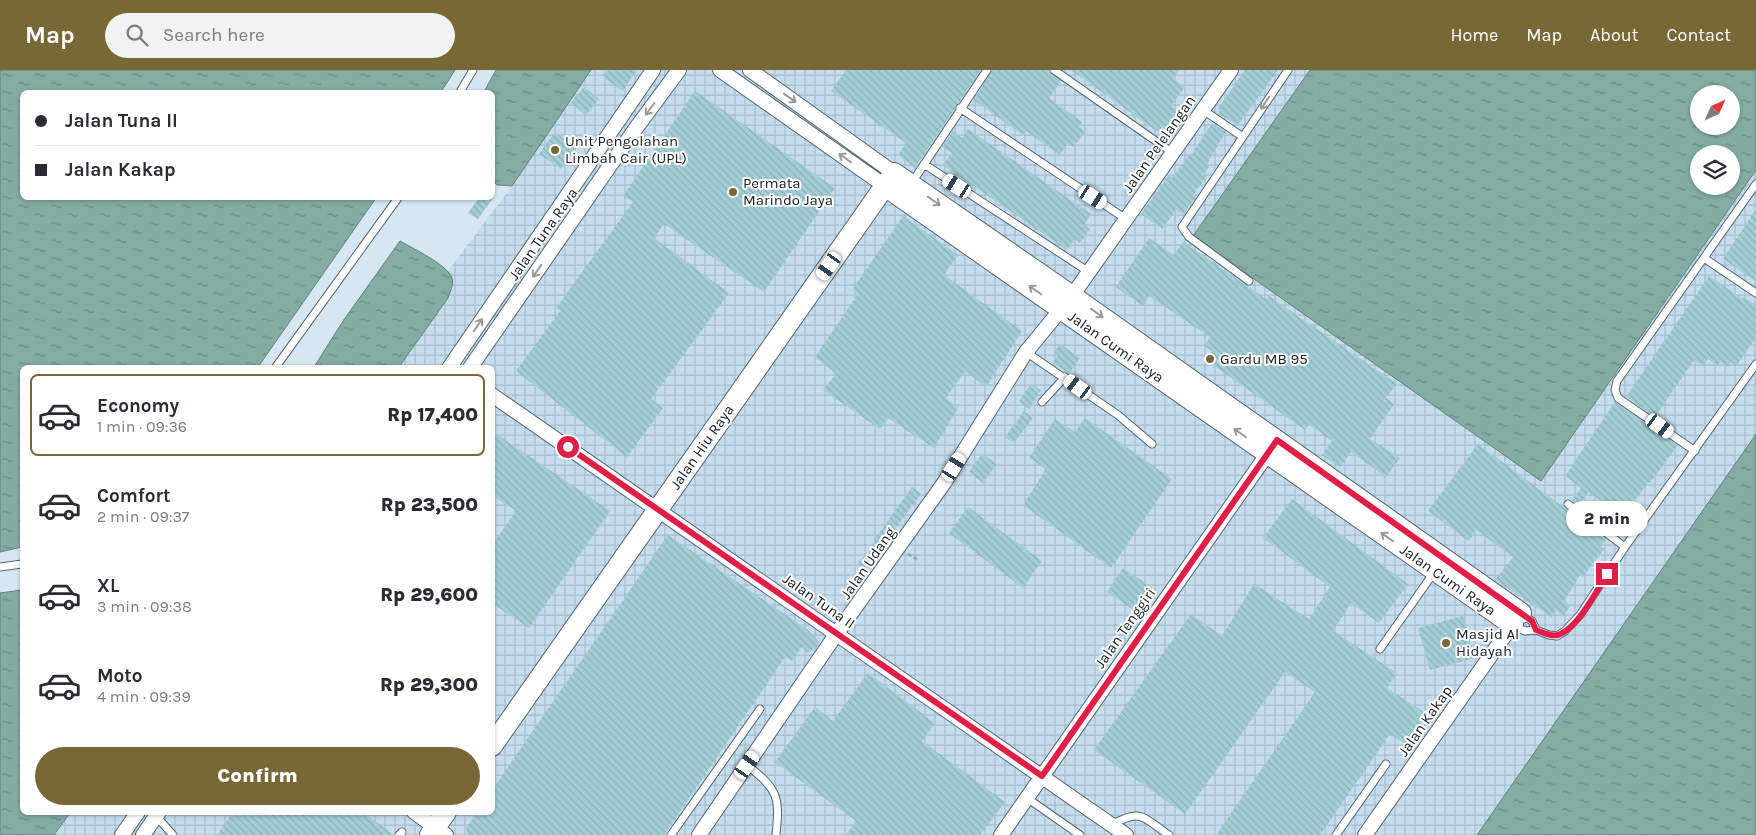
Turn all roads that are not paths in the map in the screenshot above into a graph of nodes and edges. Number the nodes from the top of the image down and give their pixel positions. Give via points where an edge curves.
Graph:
1 (473, 70) edge
2 (653, 70) edge
3 (679, 70) edge
4 (720, 70) edge
5 (750, 70) edge
6 (987, 70) edge
7 (1054, 70) edge
8 (1230, 70) edge
9 (1288, 70) edge
10 (770, 85) junction
11 (461, 90) edge
12 (761, 98) junction
13 (960, 108) junction
14 (1203, 110) junction
15 (620, 117) junction
16 (636, 128) junction
17 (1243, 137) junction
18 (1173, 153) junction
19 (924, 164) junction
20 (897, 181) junction
21 (1756, 184) edge
22 (397, 200) edge
23 (1126, 219) junction
24 (539, 236) junction
25 (555, 246) junction
26 (1704, 258) junction
27 (1089, 272) junction
28 (1249, 281) dead end
29 (1756, 293) edge
30 (1067, 302) junction
31 (1026, 352) junction
32 (1756, 364) edge
33 (277, 365) edge
34 (452, 365) edge
35 (472, 365) edge
36 (1065, 377) junction
37 (495, 396) edge
38 (1042, 402) dead end
39 (1152, 444) dead end
40 (1273, 447) junction
41 (1695, 451) junction
42 (1568, 504) dead end
43 (658, 510) junction
44 (1625, 547) junction
45 (20, 564) edge
46 (1439, 565) junction
47 (0, 567) edge
48 (1517, 619) junction
49 (1536, 630) junction
50 (837, 633) junction
51 (1380, 649) dead end
52 (760, 709) dead end
53 (495, 742) edge
54 (1386, 764) dead end
55 (747, 765) junction
56 (1042, 776) junction
57 (1027, 798) junction
58 (136, 815) edge
59 (157, 815) edge
60 (159, 815) edge
61 (419, 815) edge
62 (1111, 825) junction
63 (439, 828) edge
64 (122, 835) edge
65 (143, 835) edge
66 (173, 835) edge
67 (671, 835) edge
68 (699, 835) edge
69 (776, 835) edge
70 (1001, 835) edge
71 (1080, 835) edge
72 (1126, 835) edge
73 (1169, 835) edge
74 (1336, 835) edge
75 (1365, 835) edge

1 - 11 lane
2 - 15 street, Jalan Tuna Raya
3 -> 16 street, Jalan Tuna Raya
4 - 12 street, Jalan Cumi Raya
5 - 10 street, Jalan Cumi Raya
6 - 13 lane
7 - 18 lane
8 - 14 street, Jalan Pelelangan
9 -> 17 lane
10 - 12 street
10 -> 20 street, Jalan Cumi Raya
20 -> 12 street, Jalan Cumi Raya
13 - 19 lane
13 - 23 lane
14 - 17 lane
14 - 18 street, Jalan Pelelangan
15 - 16 street
15 - 24 street, Jalan Tuna Raya
16 - 25 street, Jalan Tuna Raya
17 - 28 lane via 1182,227 1189,237
18 - 23 street, Jalan Pelelangan
19 - 20 lane
19 - 27 lane
20 - 30 street, Jalan Cumi Raya
20 - 43 street, Jalan Hiu Raya
21 - 26 lane
22 - 33 lane
23 - 27 street, Jalan Pelelangan
24 - 25 street
34 -> 24 street, Jalan Tuna Raya
25 -> 35 street, Jalan Tuna Raya
26 - 29 lane
26 - 41 lane via 1617,381 1615,390 1618,398
27 - 30 street, Jalan Pelelangan
30 - 31 street, Jalan Udang
30 - 40 street, Jalan Cumi Raya
31 - 36 lane
31 - 50 street, Jalan Udang via 944,483
32 - 41 lane
36 - 38 lane
36 - 39 lane
37 - 43 street, Jalan Tuna II
40 - 46 street, Jalan Cumi Raya
40 - 56 street, Jalan Tenggiri
41 - 44 lane
42 - 44 lane
43 - 50 street, Jalan Tuna II
43 - 53 street, Jalan Hiu Raya
44 - 49 lane via 1580,615 1565,631 1557,636
45 - 47 lane
46 - 48 street, Jalan Cumi Raya
46 - 51 lane
48 - 49 lane via 1532,621
48 - 49 lane via 1525,631
48 - 75 street, Jalan Kakap
50 - 55 street, Jalan Udang
50 - 56 street, Jalan Tuna II
52 - 67 lane
54 - 74 lane
55 - 68 street, Jalan Udang
55 - 69 lane via 768,782 777,798
56 - 57 street, Jalan Tenggiri
56 - 62 street, Jalan Tuna II
57 - 70 street, Jalan Tenggiri
57 - 71 lane
58 - 64 street
59 - 65 street
60 - 66 lane
61 - 63 street
62 - 72 street, Jalan Tuna II
62 - 73 lane via 1132,814 1139,815

